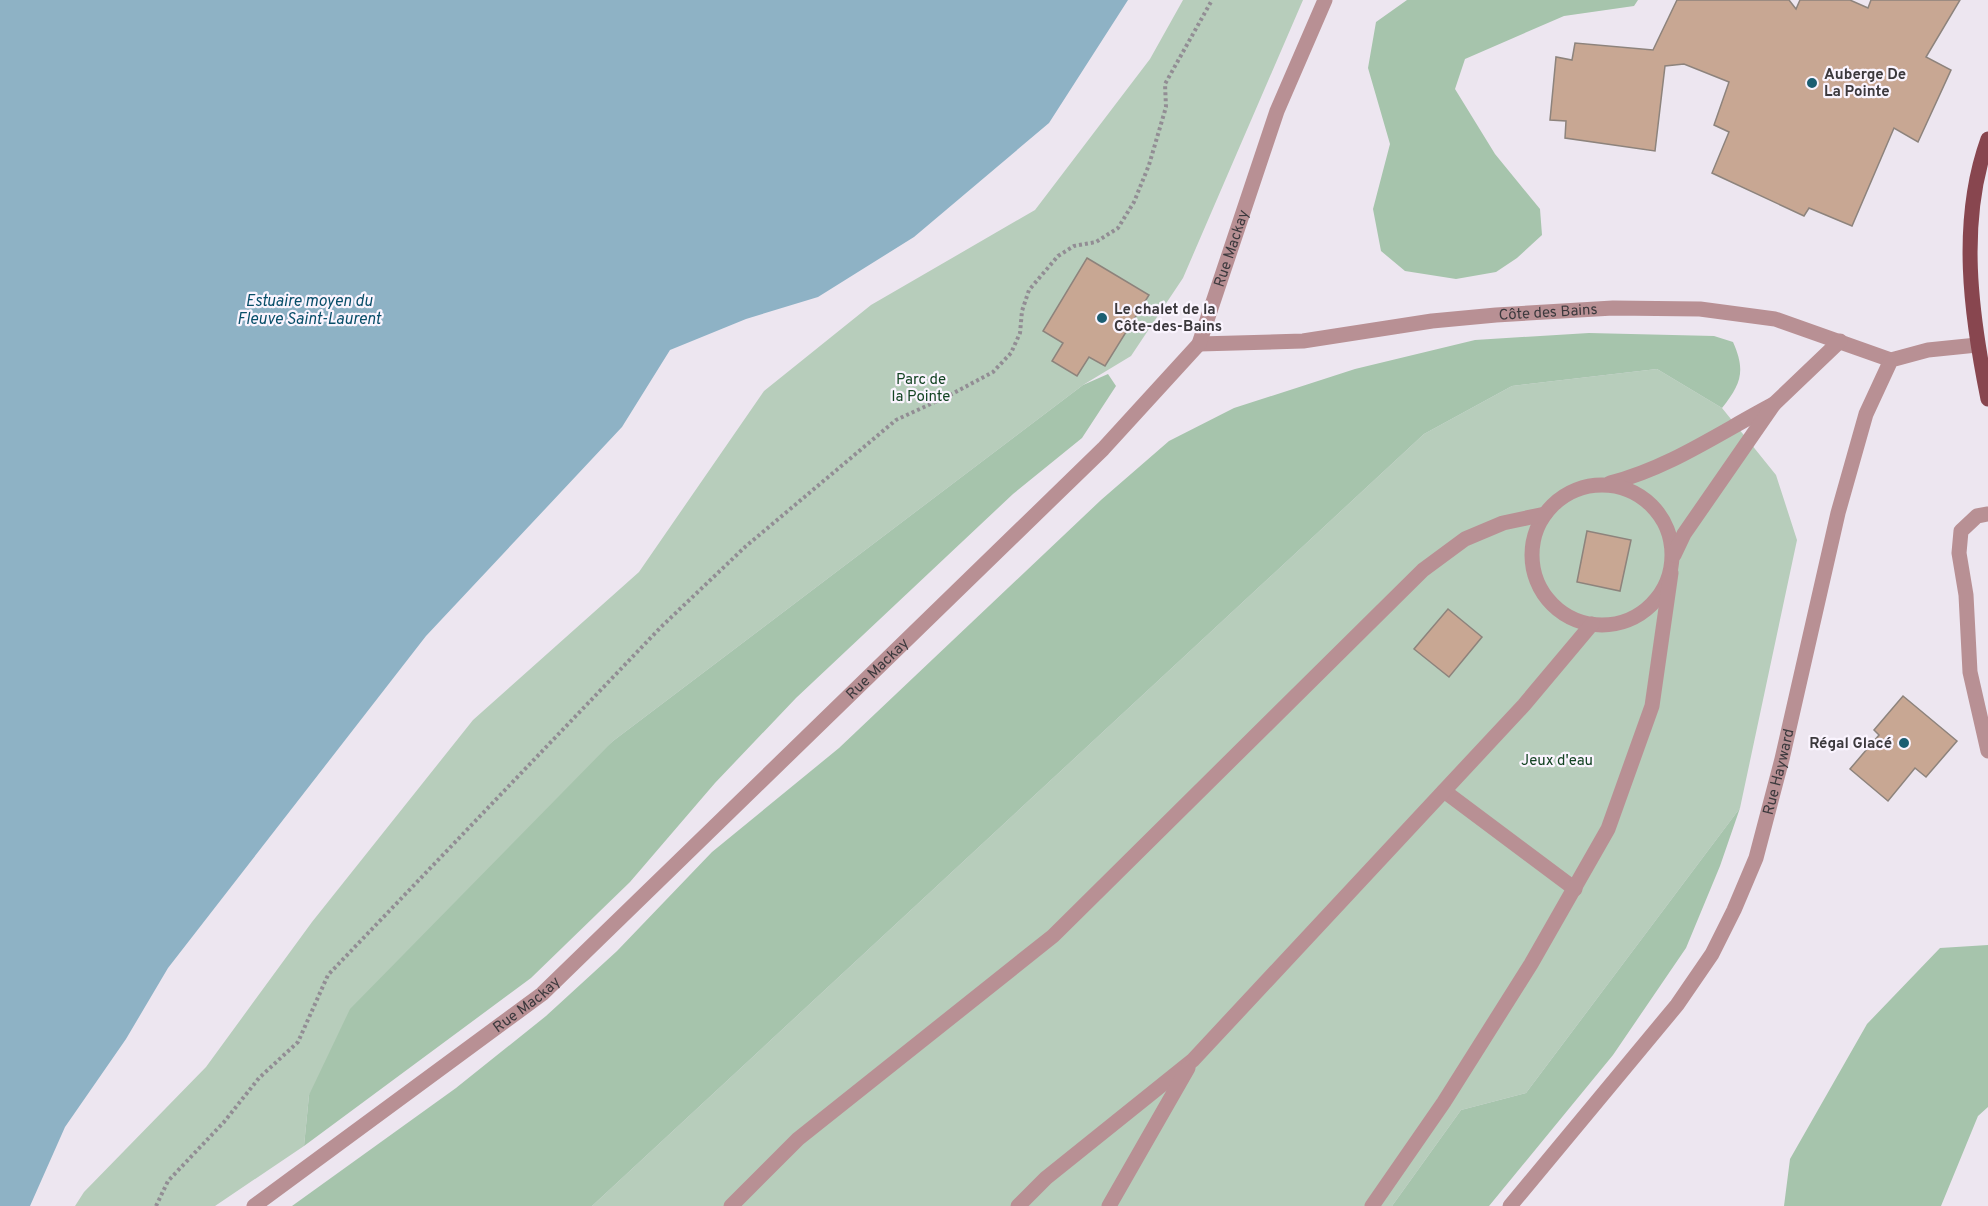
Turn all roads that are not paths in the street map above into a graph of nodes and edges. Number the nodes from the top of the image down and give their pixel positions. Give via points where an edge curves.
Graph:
1 (1325, 0) edge
2 (1988, 139) edge
3 (1840, 341) junction
4 (1198, 344) junction
5 (1977, 345) junction
6 (1891, 360) junction
7 (1988, 399) edge
8 (1774, 404) junction
9 (1604, 485) junction
10 (1545, 514) junction
11 (1988, 514) edge
12 (1672, 565) junction
13 (1592, 624) junction
14 (1988, 751) edge
15 (1444, 791) junction
16 (1575, 889) junction
17 (1193, 1060) junction
18 (254, 1206) edge
19 (730, 1206) edge
20 (1018, 1206) edge
21 (1109, 1206) edge
22 (1372, 1206) edge
23 (1510, 1206) edge

1 - 4 street, Rue Mackay via 1265,141
2 - 5 main road via 1980,162 1972,233 1971,303
3 - 4 street, Côte des Bains via 1775,320 1700,309 1613,308 1432,321 1303,341
3 - 6 street, Côte des Bains
3 - 8 street
4 - 18 street, Rue Mackay via 1103,449 542,994
5 - 6 street via 1928,350
5 - 7 main road
6 - 23 street, Rue Hayward via 1866,414 1838,513 1756,858 1734,910 1712,954 1677,1005
8 - 9 street via 1677,459
8 - 12 street via 1684,534
9 - 10 street via 1581,487
9 - 12 street via 1626,488 1651,504 1668,528
10 - 13 street via 1531,552 1541,591 1571,619
10 - 19 street via 1503,523 1464,539 1423,570 1053,936 798,1139
11 - 14 street via 1977,516 1961,531 1959,553 1966,595 1970,672
12 - 13 street via 1657,599 1647,610 1624,622
12 - 16 street via 1652,706 1608,829
13 - 15 street
15 - 16 street
15 - 17 street
16 - 22 street via 1444,1102
17 - 20 street via 1046,1178
17 - 21 street

